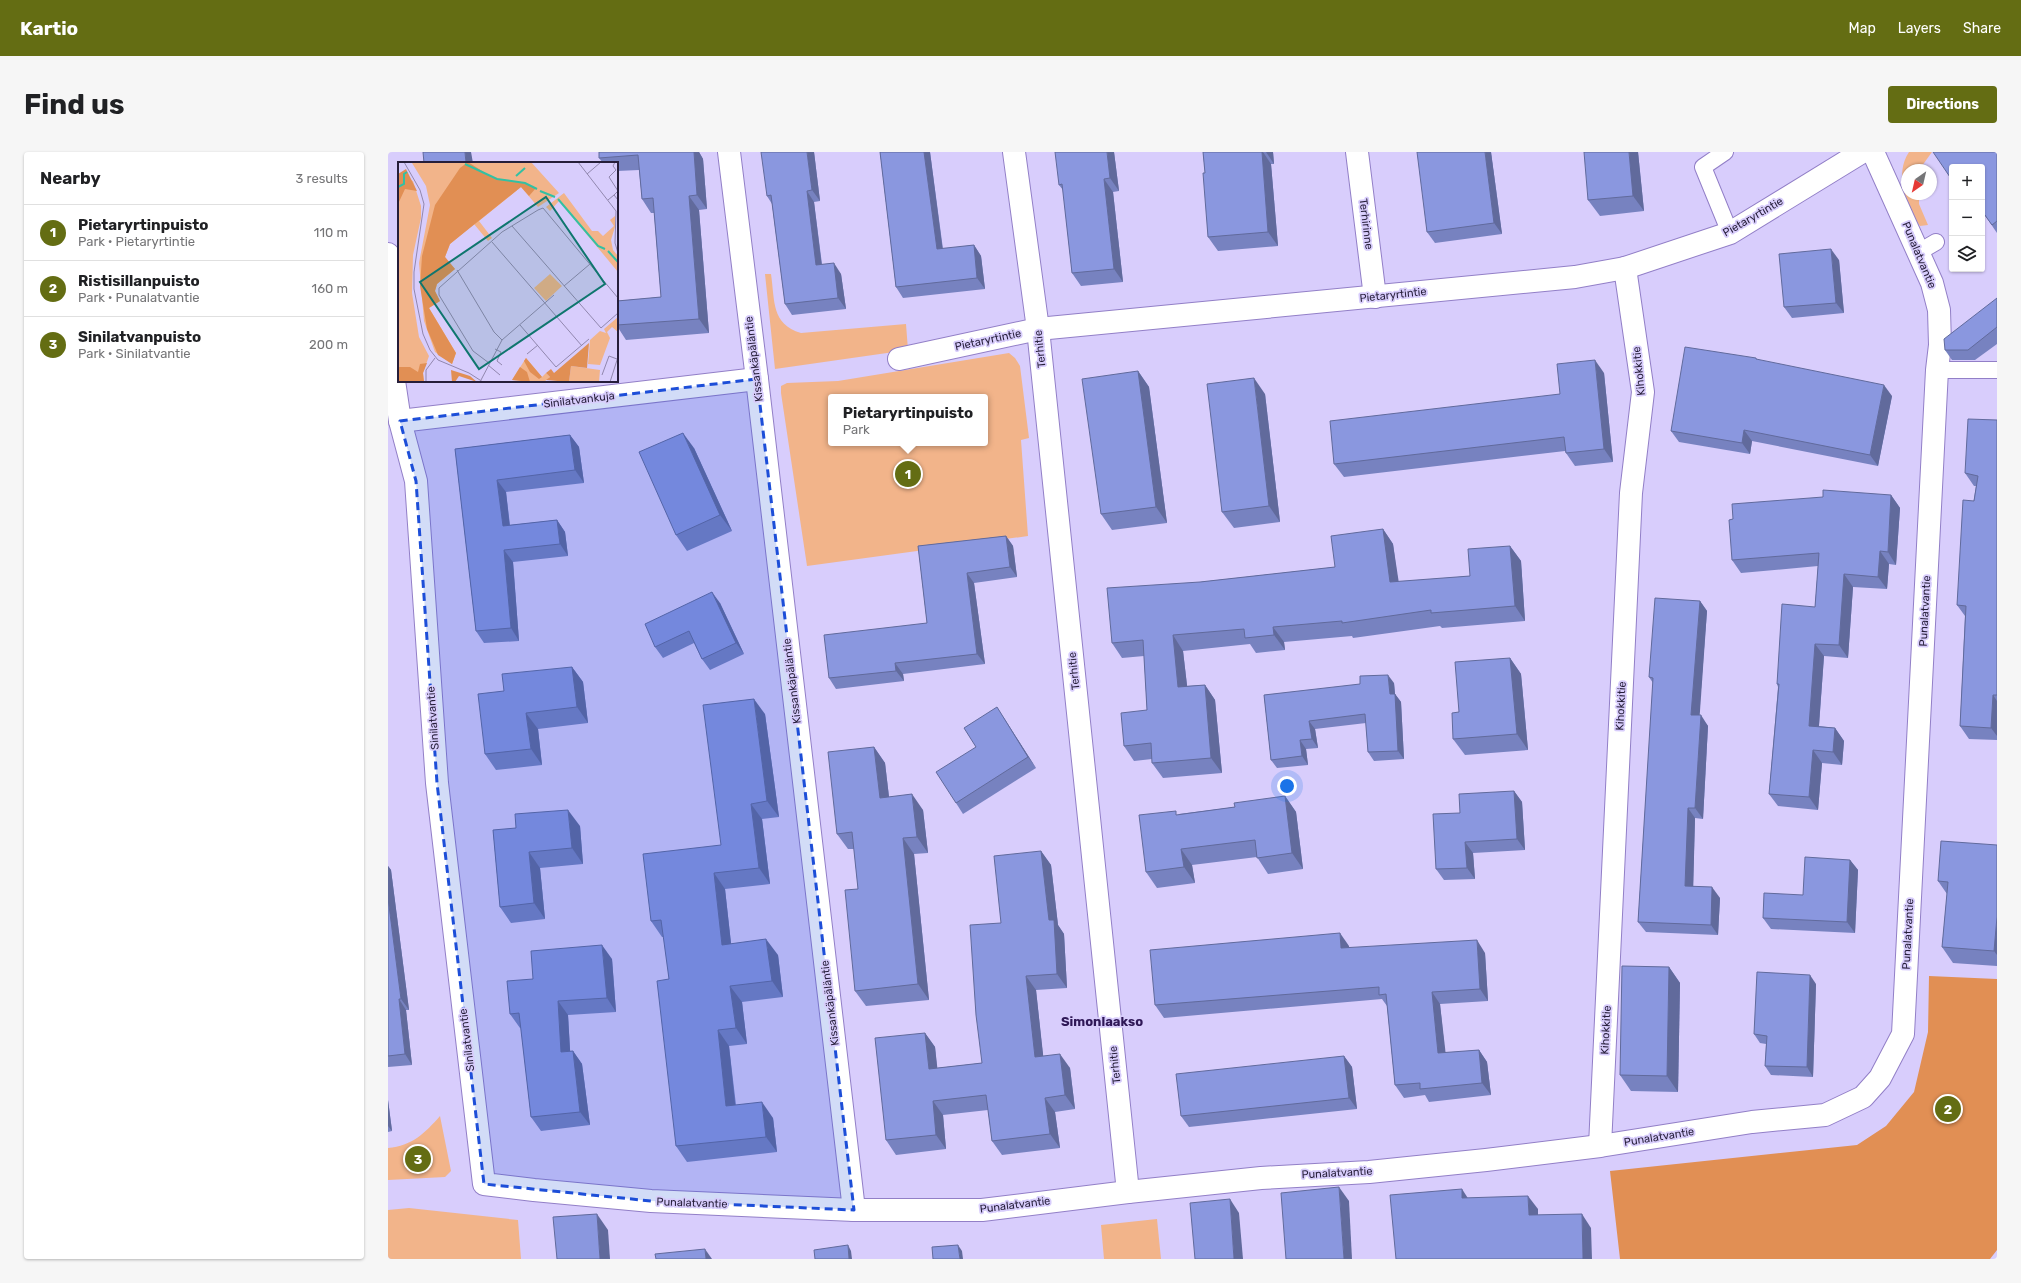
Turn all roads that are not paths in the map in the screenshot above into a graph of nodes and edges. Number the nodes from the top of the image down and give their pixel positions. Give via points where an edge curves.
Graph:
1 (729, 152) edge
2 (1014, 152) edge
3 (1357, 152) edge
4 (1725, 152) edge
5 (1862, 152) edge
6 (1874, 152) edge
7 (1730, 233) junction
8 (388, 254) edge
9 (1625, 268) junction
10 (1375, 297) junction
11 (1038, 329) junction
12 (899, 359) dead end
13 (1937, 370) junction
14 (1997, 370) edge
15 (757, 379) junction
16 (400, 421) junction
17 (1600, 1146) junction
18 (484, 1184) joint
19 (1128, 1192) junction
20 (854, 1210) junction

1 - 15 street, Kissankäpäläntie
2 - 11 street, Terhitie
3 - 10 street, Terhirinne
4 - 7 lane via 1703,167
5 - 7 street, Pietaryrtintie
6 - 13 street, Punalatvantie via 1927,247 1939,310 1940,345
7 - 9 street, Pietaryrtintie
8 - 16 street, Sinilatvantie via 396,330 393,374
9 - 10 street, Pietaryrtintie via 1575,277
9 - 17 street, Kihokkitie via 1643,392 1631,493
10 - 11 street, Pietaryrtintie
11 - 12 street, Pietaryrtintie
11 - 19 street, Terhitie
13 - 14 lane
13 - 17 street, Punalatvantie via 1903,1034 1880,1078 1862,1097 1825,1115 1752,1122
15 - 16 street, Sinilatvankuja
15 - 20 street, Kissankäpäläntie
16 - 18 street, Sinilatvantie via 416,481 437,783
17 - 19 street, Punalatvantie via 1385,1170 1261,1178
18 - 20 street, Punalatvantie via 651,1201
19 - 20 street, Punalatvantie via 982,1210

